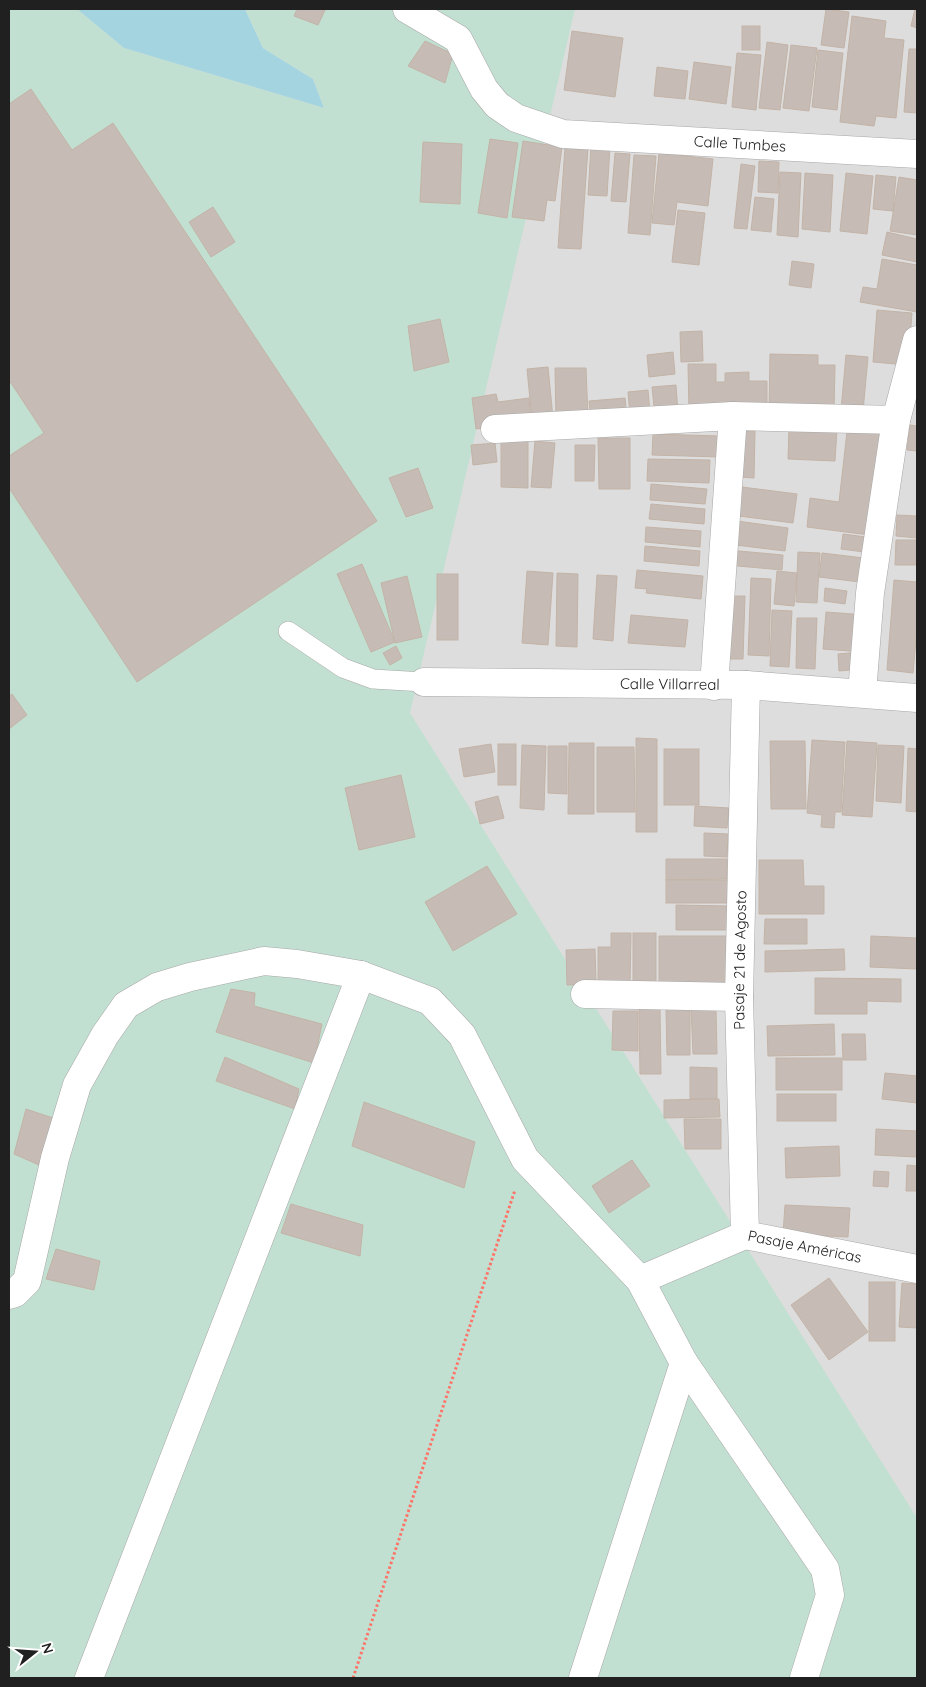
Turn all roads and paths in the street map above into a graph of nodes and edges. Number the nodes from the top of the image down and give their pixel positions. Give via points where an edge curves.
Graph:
1 (407, 9) edge
2 (917, 154) edge
3 (917, 340) edge
4 (733, 416) junction
5 (896, 420) junction
6 (494, 429) dead end
7 (288, 631) dead end
8 (424, 682) joint
9 (746, 685) junction
10 (714, 686) junction
11 (862, 693) junction
12 (917, 698) edge
13 (361, 975) junction
14 (585, 994) dead end
15 (739, 997) junction
16 (525, 1159) junction
17 (745, 1235) junction
18 (917, 1269) edge
19 (640, 1280) junction
20 (9, 1295) edge
21 (684, 1363) junction
22 (89, 1678) edge
23 (354, 1678) edge
24 (583, 1678) edge
25 (804, 1678) edge

1 - 2 street, Calle Tumbes via 458,39 496,105 516,118 563,134
3 - 5 street
4 - 5 street
4 - 6 street
4 - 10 street
5 - 11 street via 870,593
7 - 8 lane via 343,668 373,679
8 - 10 street, Calle Villarreal
9 - 10 street, Calle Villarreal
9 - 11 street, Calle Villarreal
9 - 15 street, Pasaje 21 de Agosto
11 - 12 street, Calle Villarreal
13 - 16 street via 430,1001 462,1035
13 - 20 street via 264,961 157,987 126,1005 77,1085 27,1281
13 - 22 street
14 - 15 street
15 - 17 street, Pasaje 21 de Agosto
16 - 19 street
16 - 23 path
17 - 18 street, Pasaje Américas
17 - 19 street, Pasaje Américas
19 - 21 street
21 - 24 street
21 - 25 street via 826,1569 830,1595

